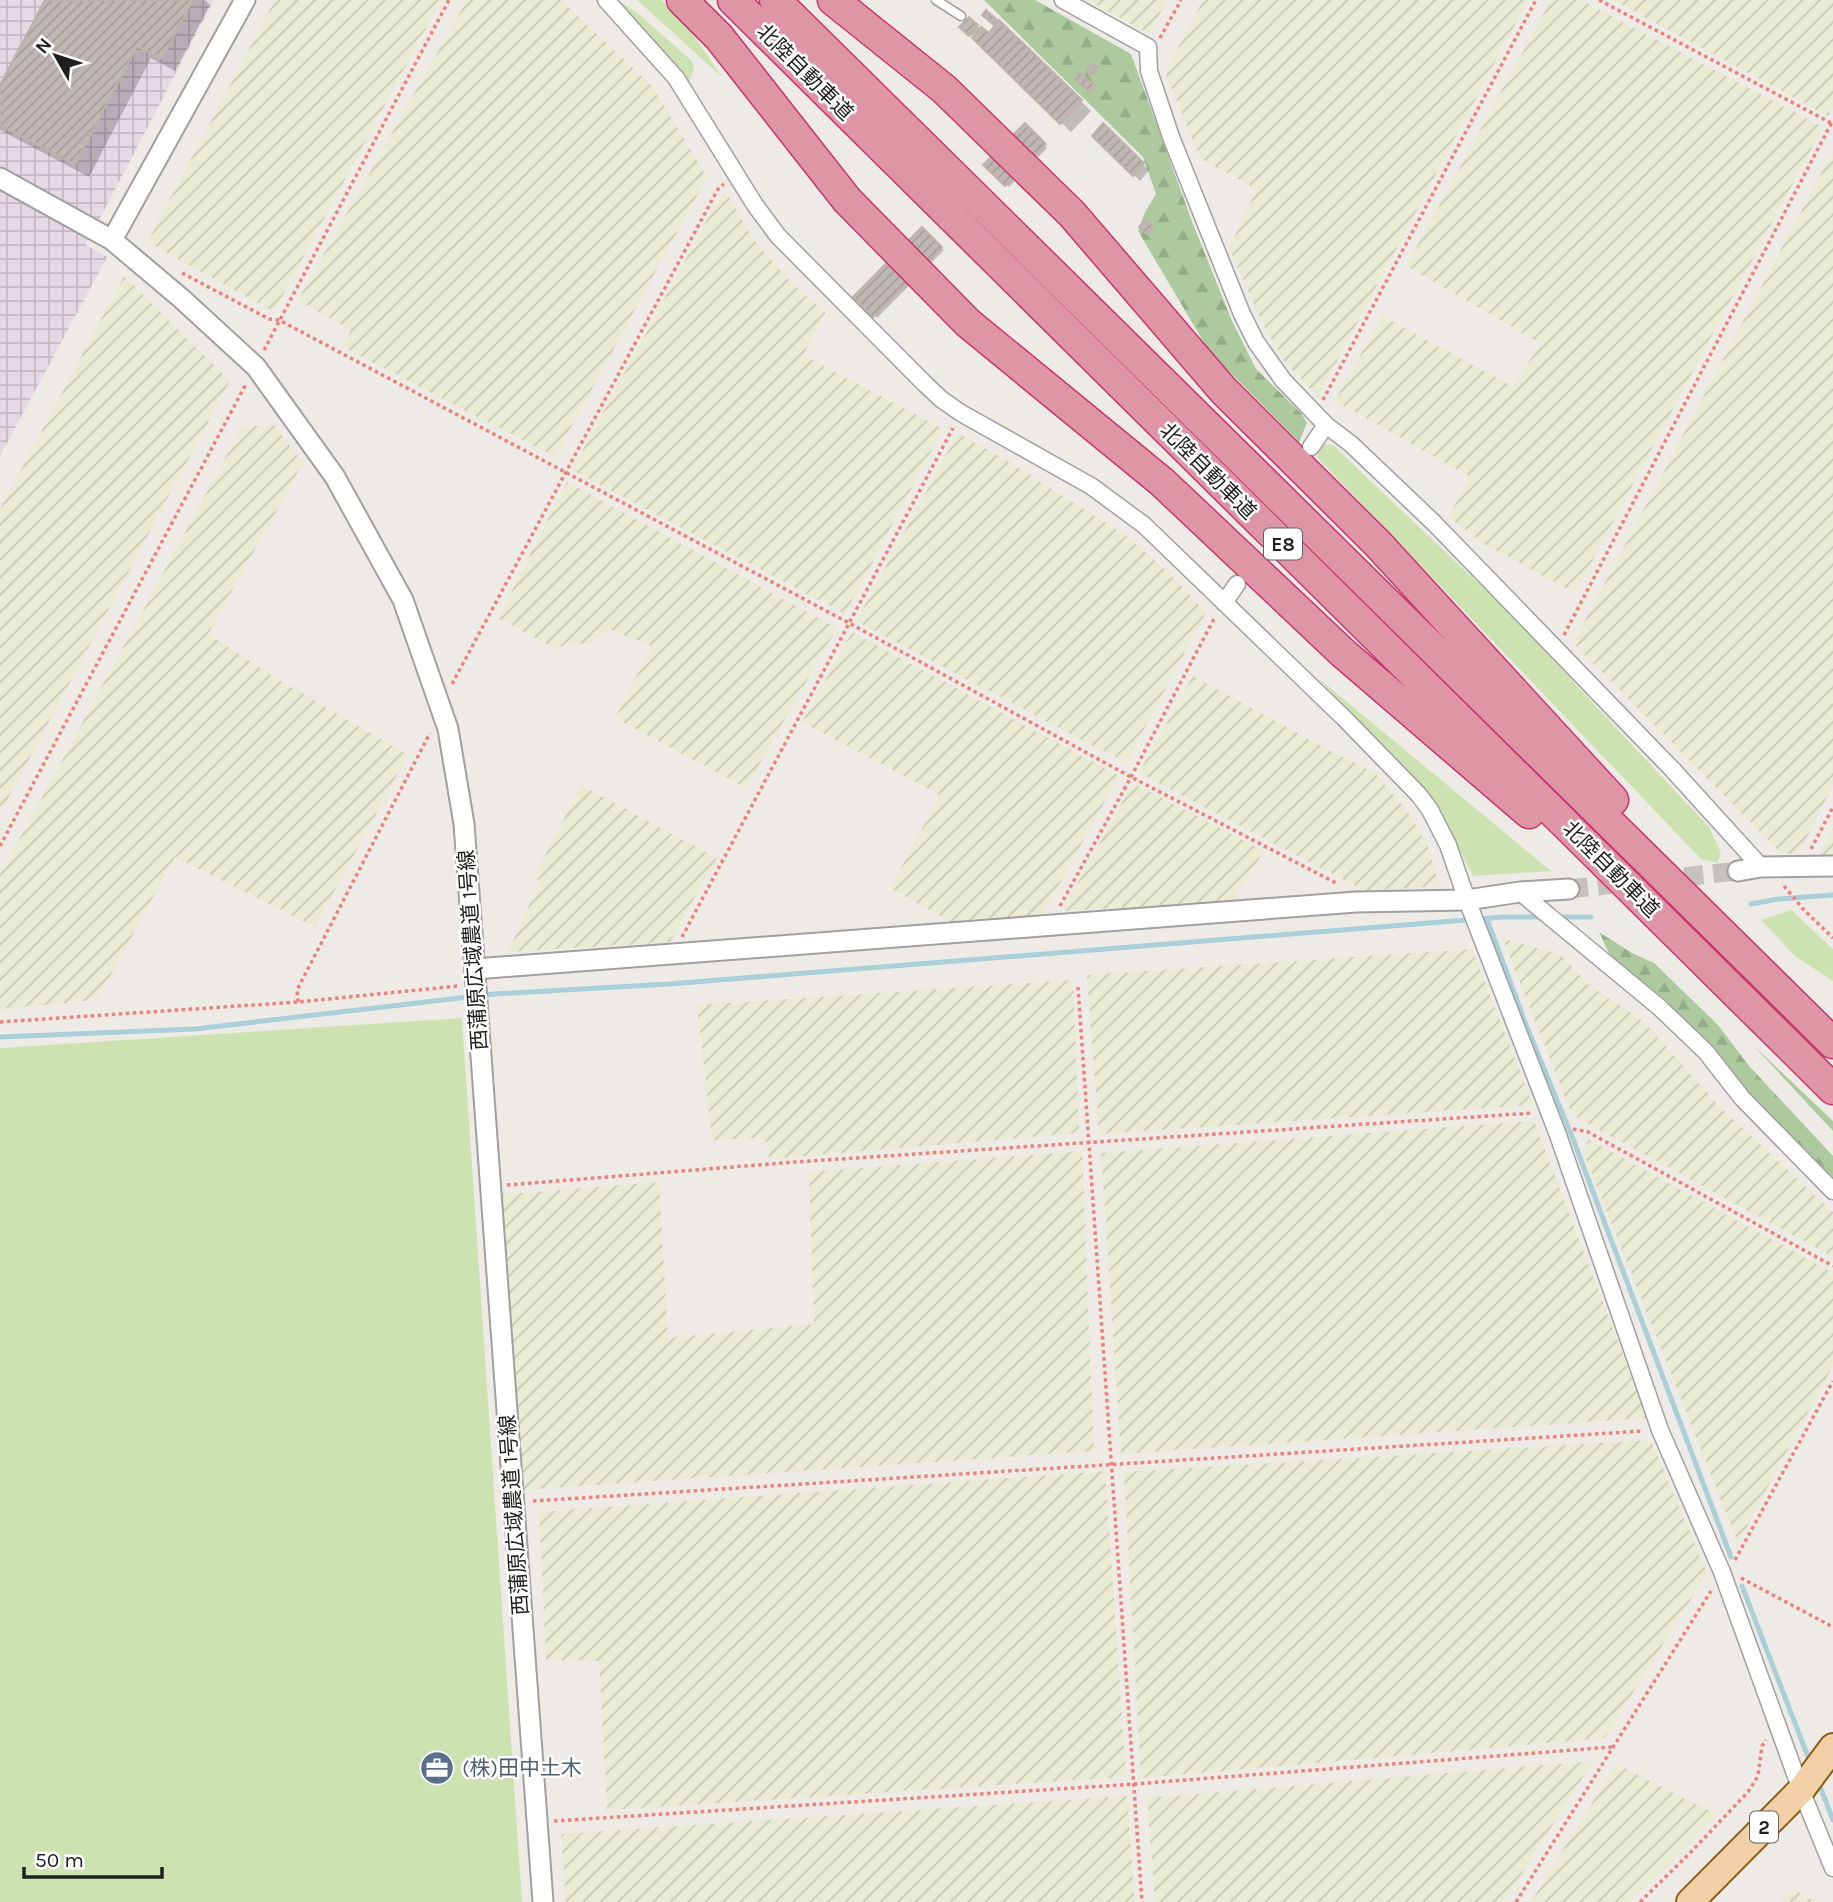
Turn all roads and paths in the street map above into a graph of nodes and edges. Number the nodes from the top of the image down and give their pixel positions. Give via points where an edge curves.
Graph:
1 (245, 0) edge
2 (449, 0) edge
3 (606, 0) edge
4 (682, 0) edge
5 (733, 0) edge
6 (775, 0) edge
7 (833, 0) edge
8 (936, 0) edge
9 (1063, 0) edge
10 (1181, 0) edge
11 (1536, 0) edge
12 (1599, 0) edge
13 (961, 16) dead end
14 (1148, 47) junction
15 (1832, 123) edge
16 (736, 174) junction
17 (0, 178) edge
18 (112, 240) junction
19 (146, 269) junction
20 (279, 320) junction
21 (256, 366) junction
22 (961, 413) junction
23 (1321, 419) junction
24 (1311, 447) dead end
25 (564, 472) junction
26 (1237, 584) dead end
27 (1224, 603) junction
28 (849, 623) junction
29 (1556, 649) junction
30 (437, 699) junction
31 (445, 723) junction
32 (1131, 777) junction
33 (1833, 807) edge
34 (0, 846) edge
35 (1833, 866) edge
36 (1761, 867) junction
37 (1801, 868) junction
38 (1738, 871) tunnel mouth
39 (1569, 889) tunnel mouth
40 (1520, 892) junction
41 (1467, 901) junction
42 (1356, 902) junction
43 (1048, 926) junction
44 (1833, 938) edge
45 (674, 954) junction
46 (1705, 962) junction
47 (475, 969) junction
48 (1078, 987) dead end
49 (298, 1002) junction
50 (0, 1022) edge
51 (1833, 1033) edge
52 (1833, 1043) edge
53 (1833, 1089) edge
54 (1549, 1113) junction
55 (1558, 1135) junction
56 (1088, 1143) junction
57 (490, 1187) junction
58 (1833, 1191) edge
59 (1833, 1266) edge
60 (1833, 1381) edge
61 (1660, 1430) junction
62 (1111, 1465) junction
63 (513, 1503) junction
64 (1722, 1572) junction
65 (1833, 1627) edge
66 (1779, 1724) junction
67 (1833, 1746) edge
68 (1612, 1747) junction
69 (1133, 1784) junction
70 (1801, 1790) junction
71 (538, 1822) junction
72 (1833, 1868) edge
73 (543, 1902) edge
74 (1142, 1902) edge
75 (1516, 1902) edge
76 (1640, 1902) edge
77 (1690, 1902) edge

1 - 18 street
2 - 20 path
3 - 16 street via 676,78
4 - 46 highway via 719,37 847,200 968,323 1162,482 1343,653
5 - 46 highway, 北陸自動車道 / E8
6 - 52 highway, 北陸自動車道 / E8
7 - 51 highway via 944,89 1072,214 1224,391 1378,544 1673,868
8 - 13 lane
9 - 14 street
10 - 14 path via 1159,41
11 - 23 path
12 - 15 path
14 - 23 street via 1149,71 1171,138 1242,314 1275,371
15 - 29 path
16 - 22 street via 789,249 924,383
16 - 25 path via 718,189
17 - 18 street, 西蒲原広域農道 1号線
18 - 19 street, 西蒲原広域農道 1号線
19 - 20 path via 172,269
19 - 21 street, 西蒲原広域農道 1号線
20 - 21 path
20 - 25 path
21 - 30 street, 西蒲原広域農道 1号線 via 335,477 403,600
21 - 34 path
22 - 27 street via 1117,504
22 - 28 path
23 - 24 street
23 - 29 street via 1434,523
25 - 28 path
25 - 30 path via 454,682
26 - 27 street
27 - 32 path
27 - 41 street via 1419,795 1448,845
28 - 32 path
28 - 45 path
29 - 36 street
30 - 31 street, 西蒲原広域農道 1号線
31 - 47 street, 西蒲原広域農道 1号線 via 464,824
31 - 49 path via 428,734 297,990
32 - 42 path via 1350,891
32 - 43 path
33 - 37 path
35 - 37 street
36 - 37 street
36 - 38 street
36 - 44 path
39 - 40 street
40 - 41 street
40 - 58 street via 1659,1007
41 - 42 street
41 - 54 street
42 - 43 street
43 - 45 street
45 - 47 street
46 - 53 highway, 北陸自動車道 / E8
47 - 49 path via 457,987
47 - 57 street, 西蒲原広域農道 1号線
48 - 56 path
49 - 50 path
54 - 55 street
54 - 56 path
55 - 59 path via 1574,1128 1588,1132
55 - 61 street
56 - 57 path
56 - 62 path
57 - 63 street, 西蒲原広域農道 1号線
60 - 64 path via 1738,1558
61 - 62 path
61 - 64 street
62 - 63 path
62 - 69 path
63 - 71 street, 西蒲原広域農道 1号線
64 - 65 path via 1745,1579
64 - 66 street
64 - 68 path
66 - 70 street
66 - 76 path via 1762,1746 1758,1776 1748,1792
67 - 70 main road, 2
68 - 69 path
68 - 75 path
69 - 71 path
69 - 74 path
70 - 72 street
70 - 77 main road, 2
71 - 73 street, 西蒲原広域農道 1号線

